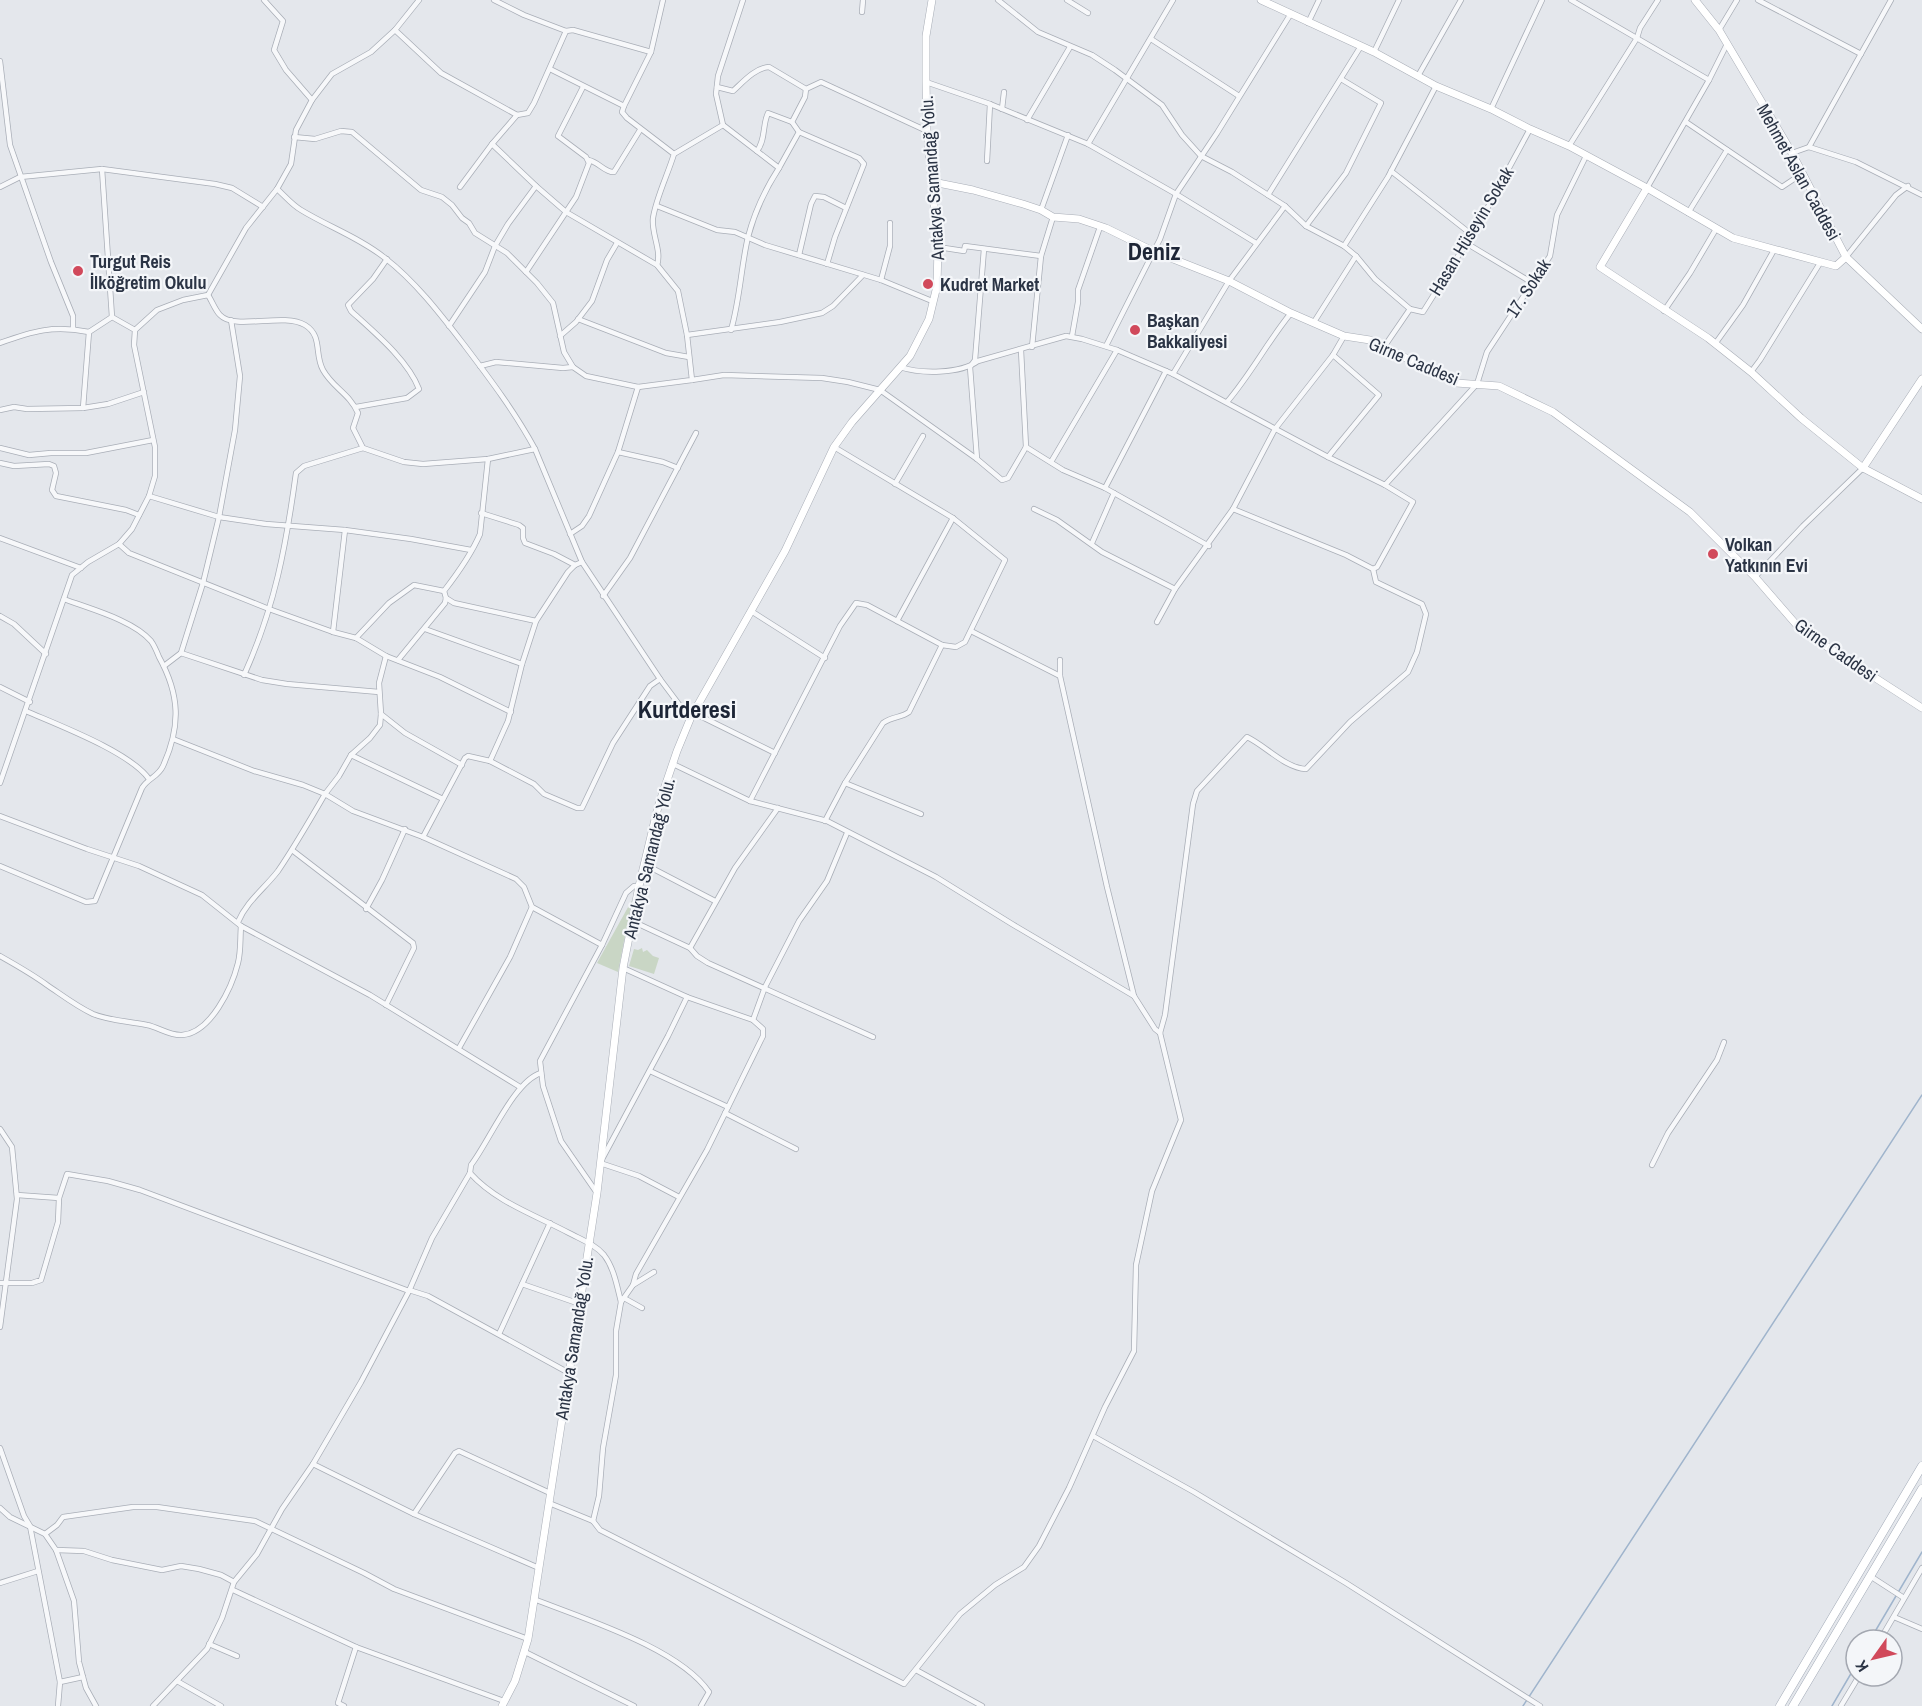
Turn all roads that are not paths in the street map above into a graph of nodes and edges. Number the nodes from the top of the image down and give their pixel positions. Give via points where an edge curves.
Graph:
1 (264, 0) edge
2 (419, 0) edge
3 (494, 0) edge
4 (663, 0) edge
5 (743, 0) edge
6 (863, 0) edge
7 (932, 0) edge
8 (998, 0) edge
9 (1067, 0) edge
10 (1173, 0) edge
11 (1261, 0) edge
12 (1319, 0) edge
13 (1400, 0) edge
14 (1461, 0) edge
15 (1542, 0) edge
16 (1571, 0) edge
17 (1658, 0) edge
18 (1695, 0) edge
19 (1737, 0) edge
20 (1758, 0) edge
21 (1891, 0) edge
22 (862, 12) dead end
23 (1088, 13) dead end
24 (1290, 15) junction
25 (1308, 23) junction
26 (395, 30) junction
27 (1719, 30) junction
28 (566, 32) junction
29 (1637, 38) junction
30 (1151, 39) junction
31 (1727, 44) junction
32 (1070, 46) junction
33 (1361, 46) junction
34 (651, 52) junction
35 (1374, 52) junction
36 (1861, 54) junction
37 (0, 61) edge
38 (550, 69) junction
39 (1418, 76) junction
40 (1126, 79) junction
41 (1341, 79) junction
42 (1709, 80) junction
43 (926, 82) junction
44 (1436, 86) junction
45 (584, 87) junction
46 (717, 87) junction
47 (806, 89) junction
48 (1004, 92) dead end
49 (1239, 96) junction
50 (312, 100) junction
51 (990, 104) junction
52 (624, 106) junction
53 (1002, 109) junction
54 (1491, 109) junction
55 (518, 115) junction
56 (1027, 120) junction
57 (792, 122) junction
58 (1686, 122) junction
59 (723, 125) junction
60 (1530, 129) junction
61 (640, 130) junction
62 (927, 131) junction
63 (799, 132) junction
64 (1068, 135) junction
65 (294, 137) junction
66 (492, 144) junction
67 (1088, 144) junction
68 (1569, 146) junction
69 (1809, 147) junction
70 (1727, 150) junction
71 (757, 151) junction
72 (1792, 153) junction
73 (674, 154) junction
74 (1201, 156) junction
75 (1586, 156) junction
76 (588, 160) junction
77 (987, 161) dead end
78 (779, 168) junction
79 (102, 169) junction
80 (1391, 171) junction
81 (1803, 173) junction
82 (20, 177) junction
83 (933, 182) junction
84 (536, 186) junction
85 (1908, 186) junction
86 (0, 187) edge
87 (460, 187) dead end
88 (1647, 188) junction
89 (277, 189) junction
90 (1176, 194) junction
91 (1268, 195) junction
92 (1922, 195) edge
93 (657, 206) junction
94 (1285, 206) junction
95 (263, 207) junction
96 (846, 208) junction
97 (1041, 210) junction
98 (566, 212) junction
99 (1688, 213) junction
100 (1053, 217) junction
101 (890, 223) dead end
102 (1306, 226) junction
103 (1100, 227) junction
104 (1716, 229) junction
105 (1471, 234) junction
106 (748, 237) junction
107 (617, 243) junction
108 (1256, 243) junction
109 (1466, 243) junction
110 (495, 246) junction
111 (1344, 246) junction
112 (938, 247) junction
113 (984, 249) junction
114 (1774, 250) junction
115 (1153, 251) junction
116 (799, 255) junction
117 (1041, 256) junction
118 (1356, 256) junction
119 (1846, 257) junction
120 (387, 259) junction
121 (1820, 263) junction
122 (827, 264) junction
123 (657, 265) junction
124 (526, 272) junction
125 (863, 274) junction
126 (881, 280) junction
127 (1229, 281) junction
128 (1531, 282) junction
129 (208, 295) junction
130 (932, 301) junction
131 (1410, 309) junction
132 (1664, 311) junction
133 (1291, 313) junction
134 (112, 317) junction
135 (578, 319) junction
136 (231, 320) junction
137 (1314, 322) junction
138 (449, 326) junction
139 (1921, 328) edge
140 (73, 329) junction
141 (135, 330) junction
142 (731, 330) junction
143 (89, 332) junction
144 (687, 335) junction
145 (560, 336) junction
146 (1072, 336) junction
147 (1344, 336) junction
148 (0, 343) edge
149 (1715, 344) junction
150 (1106, 346) junction
151 (1032, 347) junction
152 (1384, 347) junction
153 (1117, 350) junction
154 (1021, 351) junction
155 (1333, 356) junction
156 (689, 357) junction
157 (480, 366) junction
158 (573, 367) junction
159 (900, 367) junction
160 (970, 367) junction
161 (1166, 371) junction
162 (1751, 372) junction
163 (1173, 374) junction
164 (1922, 378) edge
165 (692, 380) junction
166 (1477, 384) junction
167 (638, 387) junction
168 (880, 390) junction
169 (144, 392) junction
170 (1227, 402) junction
171 (356, 407) junction
172 (82, 408) junction
173 (0, 410) edge
174 (1275, 429) junction
175 (696, 433) dead end
176 (923, 436) dead end
177 (153, 440) junction
178 (834, 447) junction
179 (1026, 447) junction
180 (0, 448) edge
181 (363, 448) junction
182 (535, 449) junction
183 (618, 452) junction
184 (1328, 457) junction
185 (488, 459) junction
186 (977, 459) junction
187 (1051, 462) junction
188 (0, 466) edge
189 (678, 468) junction
190 (1863, 468) junction
191 (894, 484) junction
192 (1385, 484) junction
193 (1105, 488) junction
194 (1114, 493) junction
195 (149, 496) junction
196 (1922, 499) edge
197 (1034, 509) dead end
198 (1233, 509) junction
199 (481, 513) junction
200 (139, 515) junction
201 (219, 517) junction
202 (952, 518) junction
203 (289, 525) junction
204 (345, 530) junction
205 (570, 534) junction
206 (0, 537) edge
207 (1092, 543) junction
208 (119, 544) junction
209 (1209, 546) junction
210 (471, 550) junction
211 (582, 562) junction
212 (575, 565) junction
213 (81, 568) junction
214 (1373, 569) junction
215 (1755, 577) junction
216 (203, 584) junction
217 (1175, 589) junction
218 (444, 591) junction
219 (603, 596) junction
220 (446, 598) junction
221 (64, 599) junction
222 (269, 609) junction
223 (751, 611) junction
224 (0, 616) edge
225 (536, 621) junction
226 (897, 621) junction
227 (1157, 622) dead end
228 (425, 628) junction
229 (970, 631) junction
230 (333, 633) junction
231 (356, 638) junction
232 (942, 645) junction
233 (181, 653) junction
234 (46, 654) junction
235 (386, 656) junction
236 (825, 658) junction
237 (398, 660) junction
238 (1060, 660) dead end
239 (522, 663) junction
240 (164, 666) junction
241 (244, 675) junction
242 (1060, 676) junction
243 (660, 679) junction
244 (0, 687) edge
245 (379, 692) junction
246 (30, 702) junction
247 (1922, 708) edge
248 (26, 711) junction
249 (511, 712) junction
250 (381, 714) junction
251 (693, 715) junction
252 (173, 739) junction
253 (775, 753) junction
254 (351, 755) junction
255 (0, 758) edge
256 (490, 761) junction
257 (8, 762) junction
258 (673, 764) junction
259 (462, 765) junction
260 (149, 779) junction
261 (0, 783) edge
262 (845, 783) junction
263 (325, 794) junction
264 (443, 799) junction
265 (750, 801) junction
266 (778, 808) junction
267 (921, 814) dead end
268 (0, 816) edge
269 (825, 821) junction
270 (405, 830) junction
271 (847, 832) junction
272 (423, 837) junction
273 (292, 850) junction
274 (113, 858) junction
275 (644, 864) junction
276 (0, 866) edge
277 (639, 886) junction
278 (715, 901) junction
279 (532, 907) junction
280 (366, 909) junction
281 (632, 921) junction
282 (239, 924) junction
283 (602, 945) junction
284 (690, 948) junction
285 (0, 956) edge
286 (623, 968) junction
287 (765, 987) junction
288 (1134, 996) junction
289 (687, 997) junction
290 (386, 1005) junction
291 (753, 1020) junction
292 (1160, 1033) junction
293 (873, 1036) dead end
294 (1724, 1042) dead end
295 (459, 1048) junction
296 (650, 1071) junction
297 (541, 1073) junction
298 (520, 1087) junction
299 (728, 1107) junction
300 (725, 1113) junction
301 (0, 1129) edge
302 (796, 1149) dead end
303 (600, 1163) junction
304 (1652, 1165) dead end
305 (470, 1173) junction
306 (597, 1193) junction
307 (17, 1195) junction
308 (679, 1197) junction
309 (59, 1198) junction
310 (550, 1223) junction
311 (590, 1243) junction
312 (654, 1272) dead end
313 (3, 1283) edge
314 (522, 1284) junction
315 (633, 1285) junction
316 (409, 1290) junction
317 (623, 1300) junction
318 (580, 1304) junction
319 (642, 1308) dead end
320 (0, 1327) edge
321 (499, 1334) junction
322 (569, 1373) junction
323 (1092, 1436) junction
324 (0, 1448) edge
325 (313, 1464) junction
326 (1922, 1466) edge
327 (1922, 1489) edge
328 (550, 1493) junction
329 (548, 1502) junction
330 (0, 1508) edge
331 (414, 1514) junction
332 (593, 1521) junction
333 (30, 1526) junction
334 (270, 1528) junction
335 (45, 1534) junction
336 (56, 1550) junction
337 (539, 1568) junction
338 (1922, 1568) edge
339 (38, 1571) junction
340 (1870, 1576) junction
341 (234, 1582) junction
342 (0, 1583) edge
343 (233, 1590) junction
344 (1904, 1598) junction
345 (534, 1599) junction
346 (1894, 1617) junction
347 (1887, 1628) edge
348 (1922, 1629) edge
349 (528, 1639) junction
350 (209, 1644) junction
351 (356, 1647) junction
352 (525, 1652) junction
353 (237, 1656) dead end
354 (916, 1670) junction
355 (83, 1677) junction
356 (177, 1681) junction
357 (60, 1682) junction
358 (1852, 1688) edge
359 (503, 1703) edge
360 (58, 1706) edge
361 (96, 1706) edge
362 (153, 1706) edge
363 (221, 1706) edge
364 (345, 1706) edge
365 (634, 1706) edge
366 (701, 1706) edge
367 (981, 1706) edge
368 (1540, 1706) edge
369 (1780, 1706) edge
370 (1793, 1706) edge
371 (1841, 1706) edge

1 - 50 street via 283,21 274,50
2 - 26 street
3 - 28 street
4 - 34 street
5 - 46 street
6 - 22 street
7 - 43 street, Antakya Samandağ Yolu. via 926,36
8 - 32 street via 1038,32
9 - 23 street
10 - 30 street
11 - 24 street
12 - 25 street
13 - 35 street
14 - 39 street
15 - 54 street
16 - 29 street
17 - 29 street
18 - 27 street, Mehmet Aslan Caddesi
19 - 27 street
20 - 36 street
21 - 36 street
24 - 25 street
24 - 49 street
25 - 33 street
26 - 50 street via 371,52 332,75
26 - 55 street via 441,73
27 - 31 street, Mehmet Aslan Caddesi
28 - 34 street via 573,30
28 - 38 street
29 - 42 street
29 - 68 street
30 - 40 street
30 - 49 street
31 - 42 street
31 - 72 street, Mehmet Aslan Caddesi
32 - 40 street via 1092,55
32 - 56 street
33 - 35 street
33 - 41 street
34 - 52 street
35 - 39 street
36 - 69 street
37 - 82 street via 10,145
38 - 45 street
38 - 55 street via 528,113
39 - 44 street
40 - 67 street
40 - 74 street via 1162,105
41 - 91 street
41 - 102 street via 1381,103 1346,173
42 - 58 street
43 - 51 street
43 - 62 street, Antakya Samandağ Yolu.
44 - 54 street
44 - 80 street
45 - 52 street
45 - 76 street via 557,135
46 - 47 street via 734,91 747,78 769,67
46 - 59 street
47 - 57 street
47 - 62 street via 821,82
48 - 53 street
49 - 74 street
50 - 65 street
51 - 53 street
51 - 77 street
52 - 61 street via 622,112
53 - 56 street
54 - 60 street
55 - 66 street
56 - 64 street
57 - 63 street
57 - 71 street via 768,113 762,145
58 - 70 street
58 - 88 street
59 - 71 street
59 - 73 street
60 - 68 street
60 - 105 street, Hasan Hüseyin Sokak
61 - 73 street
61 - 76 street via 614,172
62 - 83 street, Antakya Samandağ Yolu.
63 - 78 street
63 - 96 street via 859,158 864,164
64 - 67 street
64 - 97 street
65 - 89 street via 291,164
65 - 110 street via 355,133 421,190 452,205 475,233
66 - 84 street
66 - 87 street
67 - 90 street
68 - 75 street
69 - 72 street
69 - 85 street via 1856,162
70 - 81 street via 1782,187
70 - 99 street
71 - 78 street
72 - 81 street, Mehmet Aslan Caddesi
73 - 93 street
74 - 90 street
74 - 91 street
75 - 88 street
75 - 128 street, 17. Sokak via 1557,215 1550,256
76 - 98 street via 578,192
78 - 106 street
79 - 82 street
79 - 95 street via 232,188
79 - 134 street
80 - 105 street
80 - 111 street
81 - 119 street, Mehmet Aslan Caddesi
82 - 86 street
82 - 140 street via 73,316
83 - 97 street, Girne Caddesi
83 - 112 street, Antakya Samandağ Yolu.
84 - 98 street
84 - 110 street
85 - 92 street
85 - 119 street via 1896,195
88 - 99 street
88 - 132 street via 1599,267
89 - 95 street
89 - 120 street via 299,209
90 - 108 street
90 - 115 street
91 - 94 street
93 - 106 street via 717,230
93 - 123 street via 653,218
94 - 102 street
94 - 108 street
95 - 129 street via 246,228
96 - 116 street via 815,196
96 - 122 street
97 - 100 street, Girne Caddesi
98 - 107 street
98 - 124 street
99 - 104 street
100 - 103 street, Girne Caddesi via 1079,219
100 - 117 street
101 - 126 street via 890,246
102 - 111 street
103 - 115 street, Girne Caddesi
103 - 146 street via 1078,290
104 - 114 street
104 - 132 street
105 - 109 street, Hasan Hüseyin Sokak
106 - 116 street
106 - 142 street
107 - 123 street
107 - 135 street via 595,296
108 - 127 street
109 - 128 street
109 - 131 street, Hasan Hüseyin Sokak via 1423,312
110 - 124 street
110 - 138 street via 485,273
111 - 118 street
112 - 113 street
112 - 130 street, Antakya Samandağ Yolu. via 937,286
113 - 117 street
113 - 160 street via 975,360
114 - 121 street
114 - 149 street
115 - 127 street, Girne Caddesi
115 - 150 street
116 - 122 street
117 - 151 street
118 - 131 street via 1375,279
118 - 137 street
119 - 121 street via 1836,266
119 - 139 street, Mehmet Aslan Caddesi
120 - 138 street
120 - 171 street via 348,305 395,355 418,390 407,398
121 - 162 street
122 - 125 street
123 - 144 street via 678,291
124 - 145 street via 553,303
125 - 126 street
125 - 142 street via 822,314
126 - 130 street
127 - 133 street, Girne Caddesi
127 - 163 street
128 - 166 street, 17. Sokak via 1487,352
129 - 136 street via 221,316
129 - 141 street via 156,310
130 - 159 street, Antakya Samandağ Yolu. via 929,319
131 - 152 street, Hasan Hüseyin Sokak
132 - 149 street
133 - 137 street, Girne Caddesi
133 - 170 street
134 - 141 street
134 - 143 street
135 - 145 street
135 - 156 street via 666,353
136 - 171 street via 295,321 308,327 317,338 324,370
136 - 201 street via 240,376 235,430
137 - 147 street, Girne Caddesi
138 - 157 street
140 - 143 street
140 - 148 street via 34,331
141 - 169 street via 134,345
142 - 144 street
143 - 172 street
144 - 156 street
145 - 158 street
146 - 150 street
146 - 151 street
147 - 152 street, Girne Caddesi via 1370,340
147 - 155 street
149 - 162 street
150 - 153 street
151 - 154 street
152 - 166 street, Girne Caddesi via 1456,383
153 - 161 street
153 - 187 street
154 - 160 street via 978,361
154 - 179 street
155 - 174 street
155 - 184 street via 1379,395
156 - 165 street
157 - 158 street via 496,362
157 - 182 street
158 - 167 street via 586,376
159 - 160 street via 927,373
159 - 168 street, Antakya Samandağ Yolu.
160 - 186 street
161 - 163 street
161 - 193 street
162 - 190 street
163 - 170 street
164 - 190 street
165 - 167 street
165 - 168 street via 724,375 822,378
166 - 192 street
166 - 215 street, Girne Caddesi via 1499,386 1553,412 1690,512
167 - 183 street
168 - 178 street, Antakya Samandağ Yolu.
168 - 186 street
169 - 172 street
169 - 177 street
170 - 174 street
171 - 181 street via 353,428
172 - 173 street
174 - 184 street
174 - 198 street
175 - 189 street
176 - 191 street
177 - 180 street via 86,453 29,455
177 - 195 street via 155,476
178 - 191 street
178 - 223 street, Antakya Samandağ Yolu. via 789,543
179 - 186 street via 1008,478 1002,480
179 - 187 street
181 - 185 street via 423,464
181 - 203 street via 304,466 296,473
182 - 185 street
182 - 205 street
183 - 189 street
183 - 205 street via 589,516
184 - 192 street
185 - 199 street
187 - 193 street
188 - 200 street via 49,464 56,473 52,490 56,496
189 - 219 street via 630,558
190 - 196 street
190 - 215 street
191 - 202 street
192 - 214 street via 1413,502
193 - 194 street
194 - 207 street
194 - 209 street
195 - 200 street
195 - 201 street
197 - 207 street
198 - 209 street
198 - 214 street
199 - 210 street via 480,534
199 - 212 street via 521,526 525,543
200 - 208 street
201 - 203 street
201 - 216 street
202 - 226 street
202 - 229 street via 1005,560
203 - 204 street
203 - 222 street
204 - 210 street
204 - 230 street
205 - 211 street
206 - 213 street
207 - 217 street via 1102,552
208 - 213 street
208 - 216 street via 129,553
209 - 217 street
210 - 218 street
211 - 212 street
211 - 219 street
212 - 225 street
213 - 221 street via 72,575
214 - 292 street via 1376,582 1422,604 1426,614 1408,672 1350,722 1306,769 1295,769 1247,737 1197,791
215 - 247 street, Girne Caddesi via 1801,630
216 - 222 street
216 - 233 street
217 - 227 street
218 - 220 street
218 - 231 street via 414,585 389,603
219 - 243 street
220 - 225 street
220 - 228 street
221 - 234 street
221 - 240 street via 136,629 151,641
222 - 230 street
222 - 241 street
223 - 236 street
223 - 251 street, Antakya Samandağ Yolu.
224 - 234 street
225 - 239 street
226 - 232 street
226 - 236 street via 856,603
228 - 237 street
228 - 239 street
229 - 232 street via 965,642 956,647
229 - 242 street
230 - 231 street
231 - 235 street
232 - 262 street via 909,712 883,723
233 - 240 street
233 - 241 street
234 - 246 street
235 - 237 street
235 - 245 street
236 - 253 street
237 - 249 street
238 - 242 street
239 - 249 street
240 - 252 street via 175,692 177,720
241 - 245 street via 287,684
242 - 288 street
243 - 251 street via 681,707
243 - 256 street via 650,686 613,743 582,808 544,794 534,784
244 - 246 street
245 - 250 street
246 - 248 street
248 - 257 street
248 - 260 street via 100,744
249 - 256 street
250 - 254 street via 376,732
250 - 259 street via 405,733
251 - 253 street
251 - 258 street, Antakya Samandağ Yolu.
252 - 260 street via 163,767
252 - 263 street
253 - 265 street
254 - 263 street
254 - 264 street
255 - 257 street
256 - 259 street via 468,756
257 - 261 street
258 - 265 street
258 - 275 street, Antakya Samandağ Yolu.
259 - 264 street
260 - 274 street
262 - 267 street
262 - 269 street
263 - 270 street via 353,811
263 - 273 street
264 - 272 street
265 - 266 street
266 - 269 street
266 - 278 street
268 - 274 street
269 - 271 street
270 - 272 street
270 - 280 street
271 - 287 street via 826,881
271 - 288 street via 936,877
272 - 279 street via 520,882
273 - 280 street
273 - 282 street via 253,898
274 - 276 street via 97,900 90,903
274 - 282 street via 202,895
275 - 277 street, Antakya Samandağ Yolu.
275 - 278 street
277 - 281 street, Antakya Samandağ Yolu.
277 - 283 street via 626,893
278 - 284 street
279 - 283 street
279 - 295 street via 510,957
280 - 290 street via 413,945
281 - 284 street
281 - 286 street, Antakya Samandağ Yolu.
282 - 285 street via 238,963 222,1003 208,1021 185,1035 94,1014
282 - 290 street
283 - 297 street via 540,1061
284 - 287 street via 708,963
286 - 289 street
286 - 303 street, Antakya Samandağ Yolu.
287 - 291 street
287 - 293 street
288 - 292 street
289 - 291 street
289 - 296 street
290 - 295 street
291 - 299 street via 763,1029 763,1036
292 - 323 street via 1181,1120 1152,1191 1138,1255 1134,1351
294 - 304 street via 1717,1060 1668,1133
295 - 298 street
296 - 299 street
296 - 303 street
297 - 298 street
297 - 306 street via 561,1142
298 - 305 street via 471,1165
299 - 300 street
300 - 302 street
300 - 308 street
301 - 307 street via 12,1147
303 - 306 street, Antakya Samandağ Yolu.
303 - 308 street via 639,1176
305 - 310 street via 488,1190
305 - 316 street via 432,1238
306 - 311 street, Antakya Samandağ Yolu.
307 - 309 street
307 - 313 street
308 - 315 street
309 - 313 street via 58,1222 40,1280
309 - 316 street via 67,1174 108,1181
310 - 311 street
310 - 314 street
311 - 317 street via 612,1267
311 - 318 street, Antakya Samandağ Yolu.
312 - 315 street
313 - 320 street
314 - 318 street
314 - 321 street
315 - 317 street
316 - 321 street
316 - 325 street
317 - 319 street
317 - 332 street via 616,1331 616,1375
318 - 322 street, Antakya Samandağ Yolu.
321 - 322 street
322 - 328 street, Antakya Samandağ Yolu.
323 - 354 street via 1039,1546 1024,1567 960,1614
323 - 368 street via 1346,1582
324 - 333 street
325 - 331 street
325 - 334 street
326 - 369 main road
327 - 340 main road
328 - 329 street, Antakya Samandağ Yolu.
328 - 331 street via 459,1451
329 - 332 street
329 - 337 street, Antakya Samandağ Yolu.
330 - 333 street
331 - 337 street
332 - 354 street via 600,1530 904,1684
333 - 335 street
333 - 339 street
334 - 335 street via 255,1521 157,1507 63,1517
334 - 341 street
334 - 349 street via 394,1589
335 - 336 street
336 - 341 street via 84,1551 162,1570 182,1566 199,1569
336 - 355 street via 74,1601
337 - 345 street, Antakya Samandağ Yolu.
338 - 344 street
339 - 342 street
339 - 357 street
340 - 344 street
340 - 370 main road
341 - 343 street
343 - 350 street
343 - 351 street
344 - 346 street
345 - 349 street, Antakya Samandağ Yolu.
345 - 366 street via 680,1664 701,1680 709,1692
346 - 347 street
346 - 348 street
349 - 352 street, Antakya Samandağ Yolu.
350 - 353 street
350 - 356 street
351 - 359 street
351 - 364 street via 338,1703
352 - 359 street, Antakya Samandağ Yolu.
352 - 365 street
354 - 367 street
355 - 357 street
355 - 361 street
356 - 362 street
356 - 363 street
357 - 360 street
358 - 371 street

